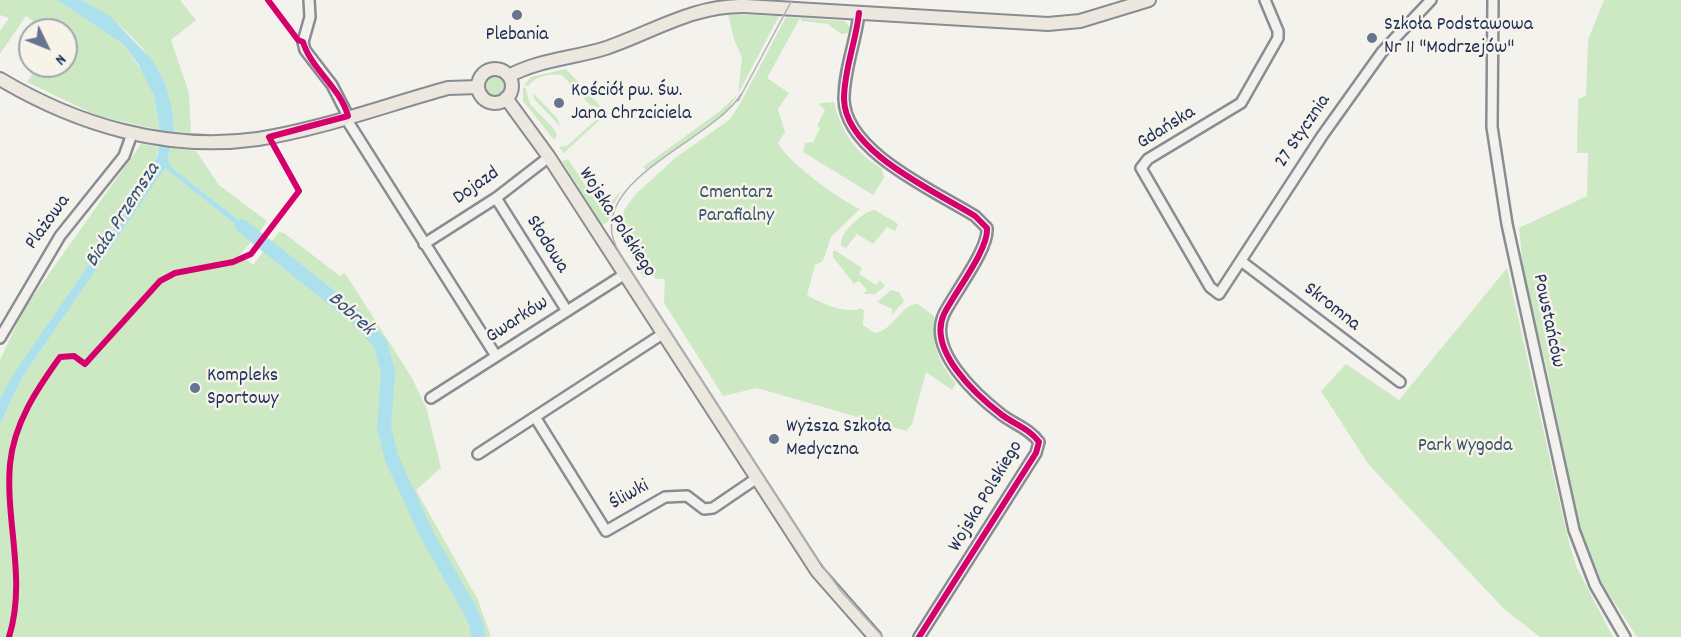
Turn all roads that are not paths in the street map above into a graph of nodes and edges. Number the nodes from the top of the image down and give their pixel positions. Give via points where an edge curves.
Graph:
1 (309, 0) edge
2 (1149, 0) edge
3 (1265, 0) edge
4 (1431, 0) edge
5 (1493, 0) edge
6 (773, 4) edge
7 (859, 13) junction
8 (509, 76) junction
9 (0, 79) edge
10 (478, 87) junction
11 (506, 98) junction
12 (346, 116) junction
13 (132, 134) junction
14 (549, 157) junction
15 (496, 198) junction
16 (424, 244) junction
17 (1241, 261) junction
18 (625, 274) junction
19 (1219, 294) joint
20 (567, 311) junction
21 (664, 333) junction
22 (0, 338) edge
23 (496, 357) junction
24 (1400, 382) dead end
25 (431, 398) dead end
26 (535, 417) junction
27 (478, 454) dead end
28 (757, 478) junction
29 (875, 637) edge
30 (919, 637) edge
31 (1625, 637) edge

1 - 12 street via 305,50 332,85
2 - 7 main road via 1080,21 1048,24
3 - 19 street, Gdańska via 1278,38 1241,102 1148,159 1141,168 1210,287
4 - 17 street, 27 Stycznia via 1382,52
5 - 31 street, Powstańców via 1492,127 1507,224 1574,530 1595,585
6 - 7 main road
6 - 8 main road via 699,11 607,47
7 - 30 street, Wojska Polskiego via 844,101 860,140 984,223 987,238 943,318 944,350 992,407 1039,442 1036,453
8 - 10 main road via 500,69 489,69 481,76
8 - 11 main road via 512,88
9 - 13 main road via 61,111
10 - 11 main road via 486,100 496,103
10 - 12 main road via 448,88
11 - 14 main road, Wojska Polskiego
12 - 13 main road via 262,138 194,142
12 - 16 street
13 - 22 street, Plażowa via 126,153 60,236
14 - 15 street, Dojazd
14 - 18 main road, Wojska Polskiego
15 - 16 street, Dojazd
15 - 20 street, Słodowa
16 - 23 street
17 - 19 street, 27 Stycznia
17 - 24 street, Skromna
18 - 20 street, Gwarków
18 - 21 main road, Wojska Polskiego
20 - 23 street, Gwarków
21 - 26 street
21 - 28 main road, Wojska Polskiego
23 - 25 street, Gwarków
26 - 27 street
26 - 28 street, Śliwki via 606,531 665,497 687,496 704,509 713,508
28 - 29 main road, Wojska Polskiego via 824,580

